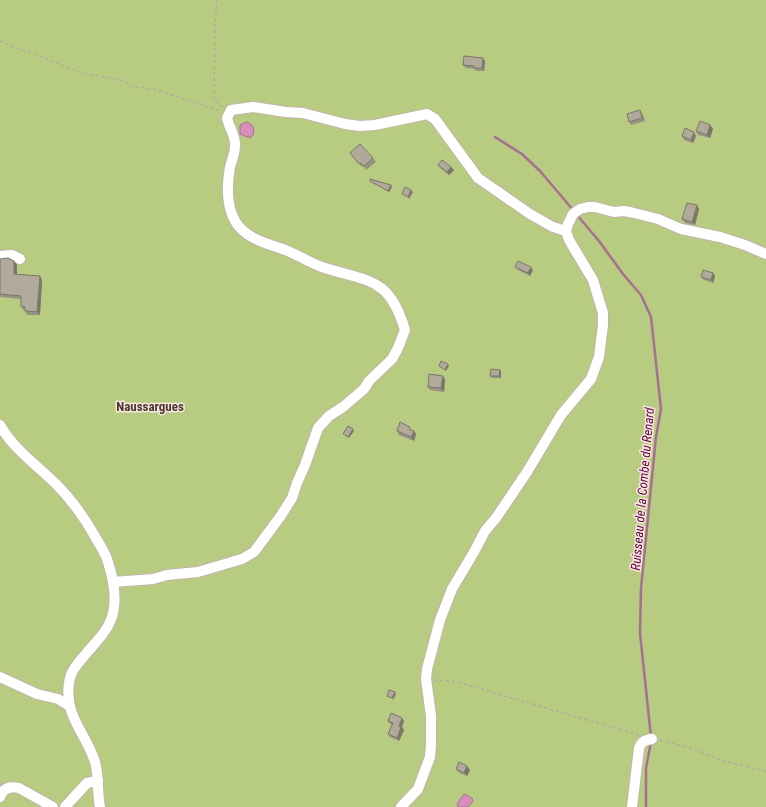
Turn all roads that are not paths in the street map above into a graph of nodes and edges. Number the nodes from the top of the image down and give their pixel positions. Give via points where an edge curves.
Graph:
1 (566, 231) junction
2 (766, 254) edge
3 (0, 256) edge
4 (20, 259) dead end
5 (0, 425) edge
6 (113, 582) junction
7 (0, 677) edge
8 (68, 705) junction
9 (652, 739) road end
10 (98, 781) junction
11 (0, 796) edge
12 (53, 807) edge
13 (65, 807) edge
14 (100, 807) edge
15 (401, 807) edge
16 (632, 807) edge

1 - 2 street via 573,214 580,209 595,207 614,212 640,214 681,229 726,239
1 - 6 street via 530,214 478,178 435,119 427,114 360,126 302,113 259,107 235,109 228,113 227,118 235,139 228,190 231,212 239,227 262,243 321,266 373,282 392,299 405,330 392,359 364,389 318,428 290,502 254,552 242,559 198,572
1 - 15 street via 593,280 603,313 599,357 590,379 561,415 522,479 485,531 452,589 440,620 427,669 431,716 430,757 418,789
3 - 4 street
5 - 6 street via 22,453 57,485 86,520 108,560
6 - 8 street via 115,600 110,623 73,672 69,681
7 - 8 street
8 - 10 street via 96,764
9 - 16 street via 641,742 639,748
10 - 13 street via 87,783
10 - 14 street
11 - 12 street via 7,788 18,788

